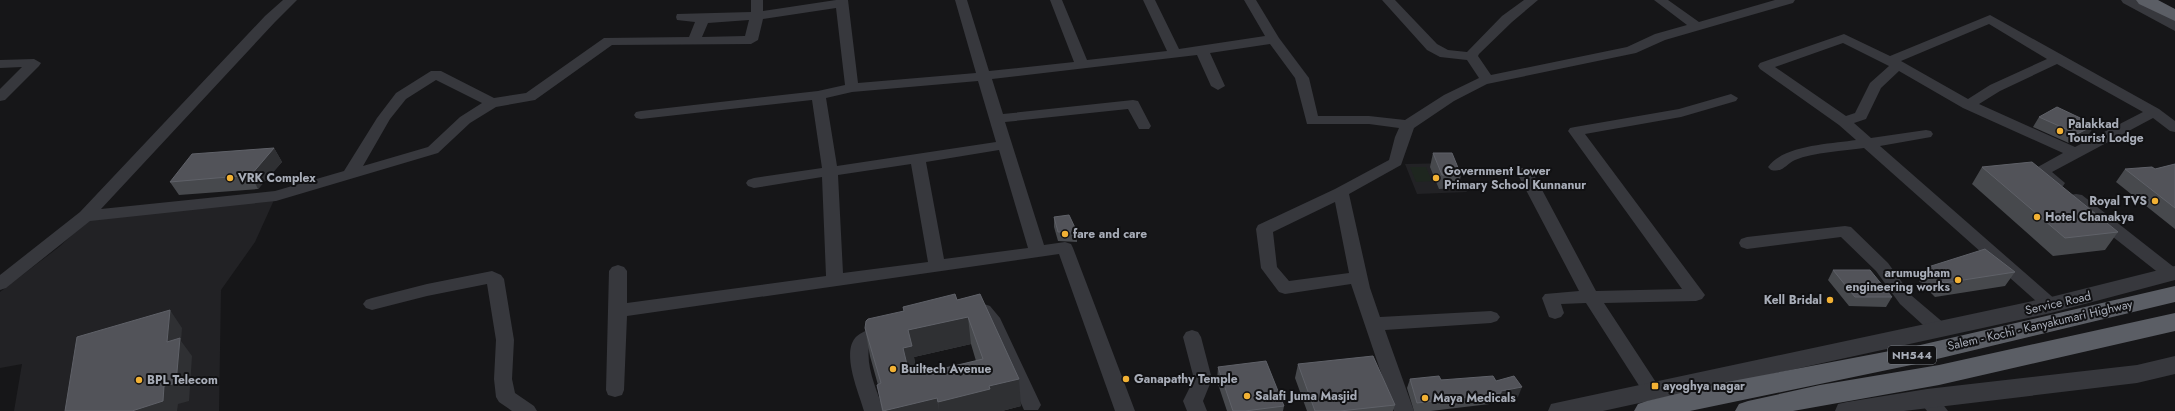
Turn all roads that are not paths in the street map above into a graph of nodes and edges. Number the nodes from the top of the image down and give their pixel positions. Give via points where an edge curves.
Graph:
1 (290, 0) edge
2 (757, 0) edge
3 (961, 0) edge
4 (1056, 0) edge
5 (1149, 0) edge
6 (1250, 0) edge
7 (1388, 0) edge
8 (1532, 0) edge
9 (1660, 0) edge
10 (1789, 0) edge
11 (2129, 0) edge
12 (2145, 0) edge
13 (2163, 0) edge
14 (842, 2) edge
15 (2175, 6) edge
16 (756, 16) junction
17 (2175, 16) edge
18 (682, 17) dead end
19 (703, 20) junction
20 (1696, 26) junction
21 (2175, 26) edge
22 (1273, 39) junction
23 (694, 41) junction
24 (1202, 50) junction
25 (1175, 54) junction
26 (1471, 56) junction
27 (2057, 59) junction
28 (1894, 63) junction
29 (0, 64) edge
30 (1082, 64) junction
31 (984, 76) junction
32 (1487, 80) junction
33 (1218, 86) dead end
34 (852, 88) junction
35 (818, 94) junction
36 (0, 97) edge
37 (1731, 98) dead end
38 (492, 103) junction
39 (1968, 105) junction
40 (2154, 112) junction
41 (642, 115) dead end
42 (997, 119) junction
43 (1844, 122) junction
44 (1408, 125) junction
45 (1144, 126) dead end
46 (2175, 128) edge
47 (1926, 134) dead end
48 (1865, 142) junction
49 (1005, 145) junction
50 (2075, 153) junction
51 (918, 159) junction
52 (1776, 168) dead end
53 (1524, 171) dead end
54 (830, 172) junction
55 (350, 174) junction
56 (754, 183) dead end
57 (1342, 193) junction
58 (86, 216) junction
59 (1747, 243) dead end
60 (1037, 251) junction
61 (937, 266) junction
62 (618, 271) dead end
63 (1359, 277) junction
64 (835, 280) junction
65 (2174, 280) edge
66 (0, 284) edge
67 (1591, 298) junction
68 (372, 304) dead end
69 (2051, 305) junction
70 (618, 311) junction
71 (1555, 313) dead end
72 (951, 316) edge
73 (1491, 317) dead end
74 (2175, 322) edge
75 (1373, 324) junction
76 (906, 328) edge
77 (1939, 330) junction
78 (1192, 337) dead end
79 (2175, 365) edge
80 (616, 390) dead end
81 (1650, 401) edge
82 (1932, 404) edge
83 (1031, 405) dead end
84 (1121, 410) edge
85 (527, 411) edge
86 (874, 411) edge
87 (1197, 411) edge
88 (1404, 411) edge
89 (1560, 411) edge
90 (1748, 411) edge
91 (1847, 411) edge

1 - 58 street
2 - 16 street
3 - 31 street
4 - 30 street
5 - 25 street
6 - 22 street
7 - 26 street via 1432,47 1445,54
8 - 26 street via 1507,19 1472,52
9 - 20 street
10 - 20 street
11 - 21 street
12 - 17 highway
13 - 15 highway
14 - 16 street
14 - 34 street
16 - 19 street
16 - 23 street via 751,40
18 - 19 street
19 - 23 street
20 - 32 street via 1660,37 1631,50
22 - 24 street
22 - 44 street via 1302,78 1312,121 1369,120
23 - 38 street via 609,41 530,97
24 - 25 street
24 - 33 street
25 - 30 street
26 - 32 street
27 - 28 street via 1990,19
27 - 39 street via 1994,88
27 - 40 street
28 - 39 street
28 - 43 street via 1875,86 1861,116
28 - 43 street via 1844,38 1765,66
29 - 36 street via 34,63
30 - 31 street
31 - 34 street
31 - 42 street
32 - 44 street via 1449,98
34 - 35 street
35 - 41 street
35 - 54 street
37 - 67 street via 1681,113 1575,131 1696,295
38 - 55 street via 465,120 433,150
38 - 55 street via 436,74 401,96 384,118
39 - 50 street
40 - 46 street
40 - 50 street
42 - 45 street via 1133,104
42 - 49 street
43 - 48 street
44 - 57 street via 1402,137 1396,162 1363,178
47 - 48 street
48 - 52 street via 1789,157
48 - 69 street
49 - 51 street
49 - 60 street
50 - 65 street via 2041,171
51 - 54 street
51 - 61 street
53 - 67 street
54 - 56 street
54 - 64 street
55 - 58 street via 276,196
57 - 63 street via 1349,238
57 - 63 street via 1264,229 1269,268 1286,288
58 - 66 street
59 - 77 street via 1844,231 1882,267 1906,300
60 - 61 street
60 - 84 street via 1065,248
61 - 64 street
62 - 70 street
63 - 75 street
64 - 70 street
65 - 69 street, Service Road
65 - 81 highway, Salem - Kochi - Kanyakumari Highway / NH544 via 1916,354 1727,392
67 - 71 street via 1551,298
67 - 81 street
68 - 85 street via 427,290 492,277 495,279 506,340 502,379 506,397
69 - 77 street, Service Road
70 - 80 street
72 - 83 street via 984,310 992,318
73 - 75 street
74 - 90 highway, NH544 via 1939,375 1820,395
75 - 88 street
76 - 86 street via 868,337 860,346 859,356
77 - 81 street, Service Road
78 - 87 street via 1203,379 1193,401
79 - 82 street via 2122,376
81 - 89 street, Service Road
82 - 91 street

